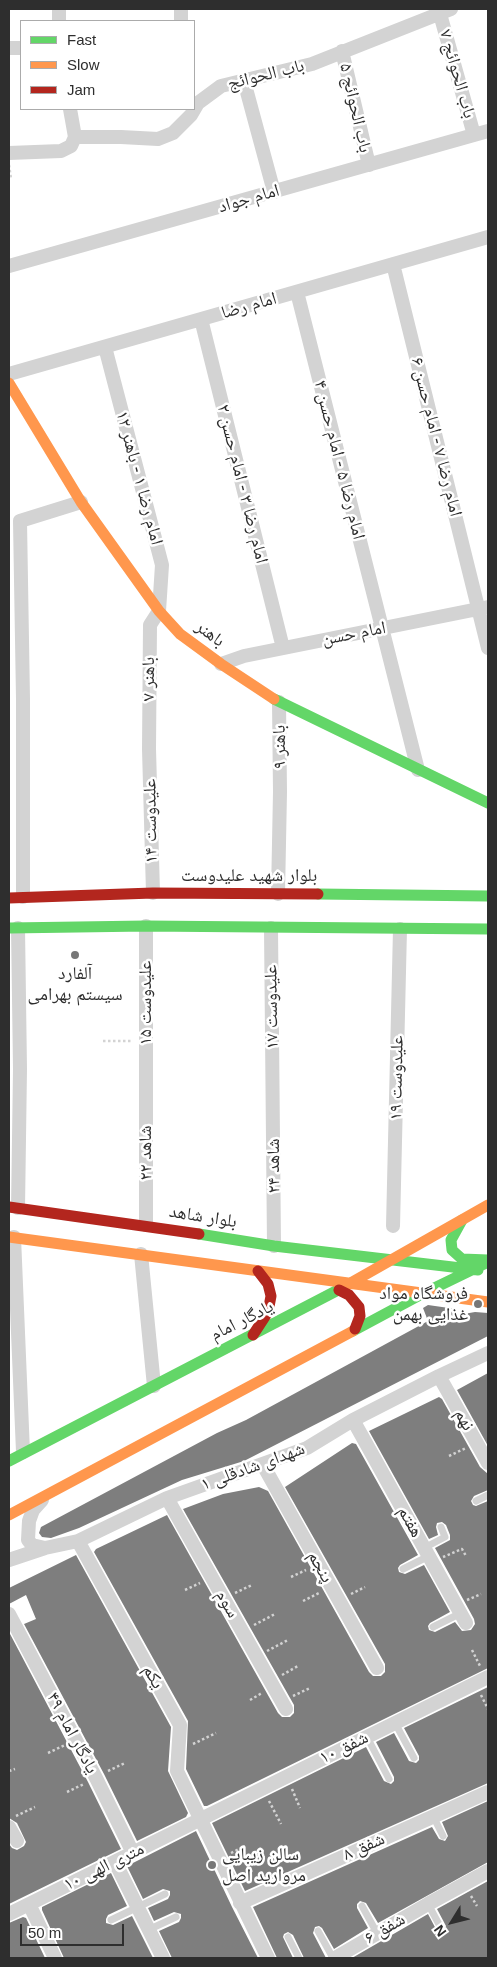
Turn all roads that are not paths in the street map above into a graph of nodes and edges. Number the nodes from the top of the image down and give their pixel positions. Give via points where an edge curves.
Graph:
1 (446, 11) edge
2 (342, 51) junction
3 (244, 81) junction
4 (195, 108) edge
5 (70, 110) edge
6 (180, 110) edge
7 (194, 110) edge
8 (180, 126) junction
9 (488, 131) edge
10 (474, 135) junction
11 (75, 137) junction
12 (9, 153) edge
13 (369, 165) junction
14 (274, 192) junction
15 (488, 237) edge
16 (392, 264) junction
17 (9, 266) edge
18 (297, 292) junction
19 (201, 319) junction
20 (105, 347) junction
21 (9, 374) edge
22 (9, 383) edge
23 (81, 502) junction
24 (483, 608) edge
25 (159, 611) junction
26 (382, 629) junction
27 (283, 648) junction
28 (488, 648) edge
29 (221, 664) junction
30 (279, 702) junction
31 (149, 749) joint
32 (418, 770) junction
33 (488, 803) edge
34 (153, 893) junction
35 (278, 894) junction
36 (488, 896) edge
37 (23, 897) junction
38 (9, 898) edge
39 (146, 926) junction
40 (13, 928) edge
41 (271, 928) junction
42 (400, 929) junction
43 (488, 929) edge
44 (146, 1080) joint
45 (273, 1086) joint
46 (488, 1205) edge
47 (13, 1207) edge
48 (462, 1220) junction
49 (146, 1225) junction
50 (394, 1226) dead end
51 (11, 1237) edge
52 (274, 1246) junction
53 (142, 1254) junction
54 (392, 1261) junction
55 (488, 1261) edge
56 (474, 1269) junction
57 (258, 1271) junction
58 (488, 1271) edge
59 (350, 1284) junction
60 (339, 1290) junction
61 (422, 1294) junction
62 (488, 1302) edge
63 (355, 1329) junction
64 (253, 1335) junction
65 (488, 1353) edge
66 (439, 1376) junction
67 (154, 1386) junction
68 (353, 1420) junction
69 (23, 1452) junction
70 (9, 1461) edge
71 (488, 1463) edge
72 (263, 1465) junction
73 (46, 1494) junction
74 (488, 1495) edge
75 (167, 1498) junction
76 (476, 1501) dead end
77 (11, 1513) edge
78 (441, 1527) dead end
79 (78, 1541) junction
80 (45, 1548) junction
81 (428, 1555) junction
82 (9, 1560) edge
83 (403, 1569) dead end
84 (9, 1614) edge
85 (464, 1618) joint
86 (433, 1627) dead end
87 (377, 1668) dead end
88 (487, 1677) edge
89 (284, 1705) road end
90 (395, 1723) junction
91 (367, 1737) junction
92 (414, 1758) dead end
93 (389, 1779) dead end
94 (488, 1792) edge
95 (434, 1816) junction
96 (200, 1820) junction
97 (9, 1827) edge
98 (443, 1836) dead end
99 (16, 1841) dead end
100 (133, 1853) junction
101 (115, 1862) junction
102 (488, 1872) edge
103 (165, 1894) dead end
104 (240, 1903) junction
105 (29, 1904) junction
106 (428, 1904) junction
107 (362, 1906) dead end
108 (138, 1908) junction
109 (9, 1914) edge
110 (176, 1917) dead end
111 (111, 1920) dead end
112 (441, 1928) dead end
113 (148, 1930) junction
114 (318, 1930) dead end
115 (377, 1933) junction
116 (288, 1937) dead end
117 (55, 1958) edge
118 (163, 1958) edge
119 (268, 1958) edge
120 (299, 1958) edge
121 (334, 1958) edge

1 - 2 street, باب الحوائج
1 - 10 street, باب الحوائج ۷
2 - 3 street, باب الحوائج via 312,64
2 - 13 street, باب الحوائج ۵
3 - 4 street, باب الحوائج via 221,86
3 - 14 street
5 - 11 street
6 - 8 street
7 - 8 street, باب الحوائج
8 - 11 street, باب الحوائج via 158,139
9 - 10 street, امام جواد
10 - 13 street, امام جواد
11 - 12 street via 71,146 61,150
13 - 14 street, امام جواد
14 - 17 street, امام جواد
15 - 16 street, امام رضا
16 - 18 street, امام رضا
16 - 24 street, امام رضا ۷ - امام حسن ۶
18 - 19 street, امام رضا
18 - 26 street, امام رضا ۵ - امام حسن ۴
19 - 20 street, امام رضا
19 - 27 street, امام رضا ۳ - امام حسن ۲
20 - 21 street, امام رضا
20 - 25 street, امام رضا ۱ - باهنر ۱۲ via 162,564
22 - 23 main road, باهنر
23 - 25 main road, باهنر
23 - 37 street via 20,521
24 - 26 street, امام حسن
24 - 28 street, امام رضا ۷ - امام حسن ۶
25 - 29 main road, باهنر via 180,634
25 - 31 street, باهنر ۷ via 150,625
26 - 27 street, امام حسن
26 - 32 street, امام رضا ۵ - امام حسن ۴
27 - 29 street, امام حسن
29 - 30 main road, باهنر
30 - 32 main road, باهنر
30 - 35 street, باهنر ۹
31 - 34 street, علیدوست ۱۴
32 - 33 main road, باهنر
34 - 35 main road, بلوار شهید علیدوست
34 - 37 main road, بلوار شهید علیدوست
35 - 36 main road, بلوار شهید علیدوست
37 - 38 main road, بلوار شهید علیدوست
39 - 40 main road
39 - 41 main road
39 - 44 street, علیدوست ۱۵
40 - 47 street via 20,1069
41 - 42 main road
41 - 45 street, علیدوست ۱۷
42 - 43 main road
42 - 50 street, علیدوست ۱۹
44 - 49 street, شاهد ۲۲
45 - 52 street, شاهد ۲۴
46 - 48 main road, یادگار امام
47 - 49 main road, بلوار شاهد
48 - 54 main road, یادگار امام
48 - 55 main road via 451,1240 452,1250 462,1259
49 - 52 main road, بلوار شاهد
51 - 53 main road
51 - 69 street
52 - 54 main road, بلوار شاهد
53 - 57 main road
53 - 67 street
54 - 56 main road, بلوار شاهد
54 - 59 main road, یادگار امام
55 - 56 main road
56 - 58 main road, بلوار شاهد
56 - 61 main road
57 - 59 main road
57 - 64 main road via 268,1284 271,1296 268,1312
59 - 60 main road, یادگار امام
59 - 61 main road
60 - 63 main road via 359,1306 360,1316
60 - 64 main road, یادگار امام
61 - 62 main road
61 - 63 main road
63 - 73 main road
64 - 67 main road, یادگار امام
65 - 66 street, شهدای شادقلی ۱
66 - 68 street, شهدای شادقلی ۱
66 - 71 street, نهم
67 - 69 main road, یادگار امام
68 - 72 street, شهدای شادقلی ۱ via 307,1448
68 - 81 street, هفتم
69 - 70 main road, یادگار امام
72 - 75 street, شهدای شادقلی ۱
72 - 87 street, پنجم
73 - 77 main road
73 - 80 street via 33,1510 27,1530 32,1545
74 - 76 lane
75 - 79 street, شهدای شادقلی ۱
75 - 89 street, سوم
78 - 81 lane via 445,1537
79 - 80 street, شهدای شادقلی ۱
79 - 96 street, یکم via 180,1725 177,1771
80 - 82 street, شهدای شادقلی ۱
81 - 83 lane
81 - 85 street, هفتم
84 - 100 street, یادگار امام ۴۹
85 - 86 lane
88 - 90 street, شفق ۱۰
90 - 91 street, شفق ۱۰
90 - 92 lane
91 - 93 lane
91 - 96 street, شفق ۱۰
94 - 95 street, شفق ۸
95 - 98 lane
95 - 104 street, شفق ۸
96 - 100 street, ۱۰ متری الهی
96 - 104 street, یکم
97 - 99 street
100 - 101 street, ۱۰ متری الهی
101 - 105 street, ۱۰ متری الهی
101 - 108 street
102 - 106 street, شفق ۶
103 - 108 lane
104 - 119 street, یکم
105 - 109 street, ۱۰ متری الهی
105 - 117 street
106 - 112 lane
106 - 115 street, شفق ۶
107 - 115 lane
108 - 111 lane
108 - 113 street
110 - 113 lane
113 - 118 street
114 - 121 lane
115 - 121 street, شفق ۶
116 - 120 lane

